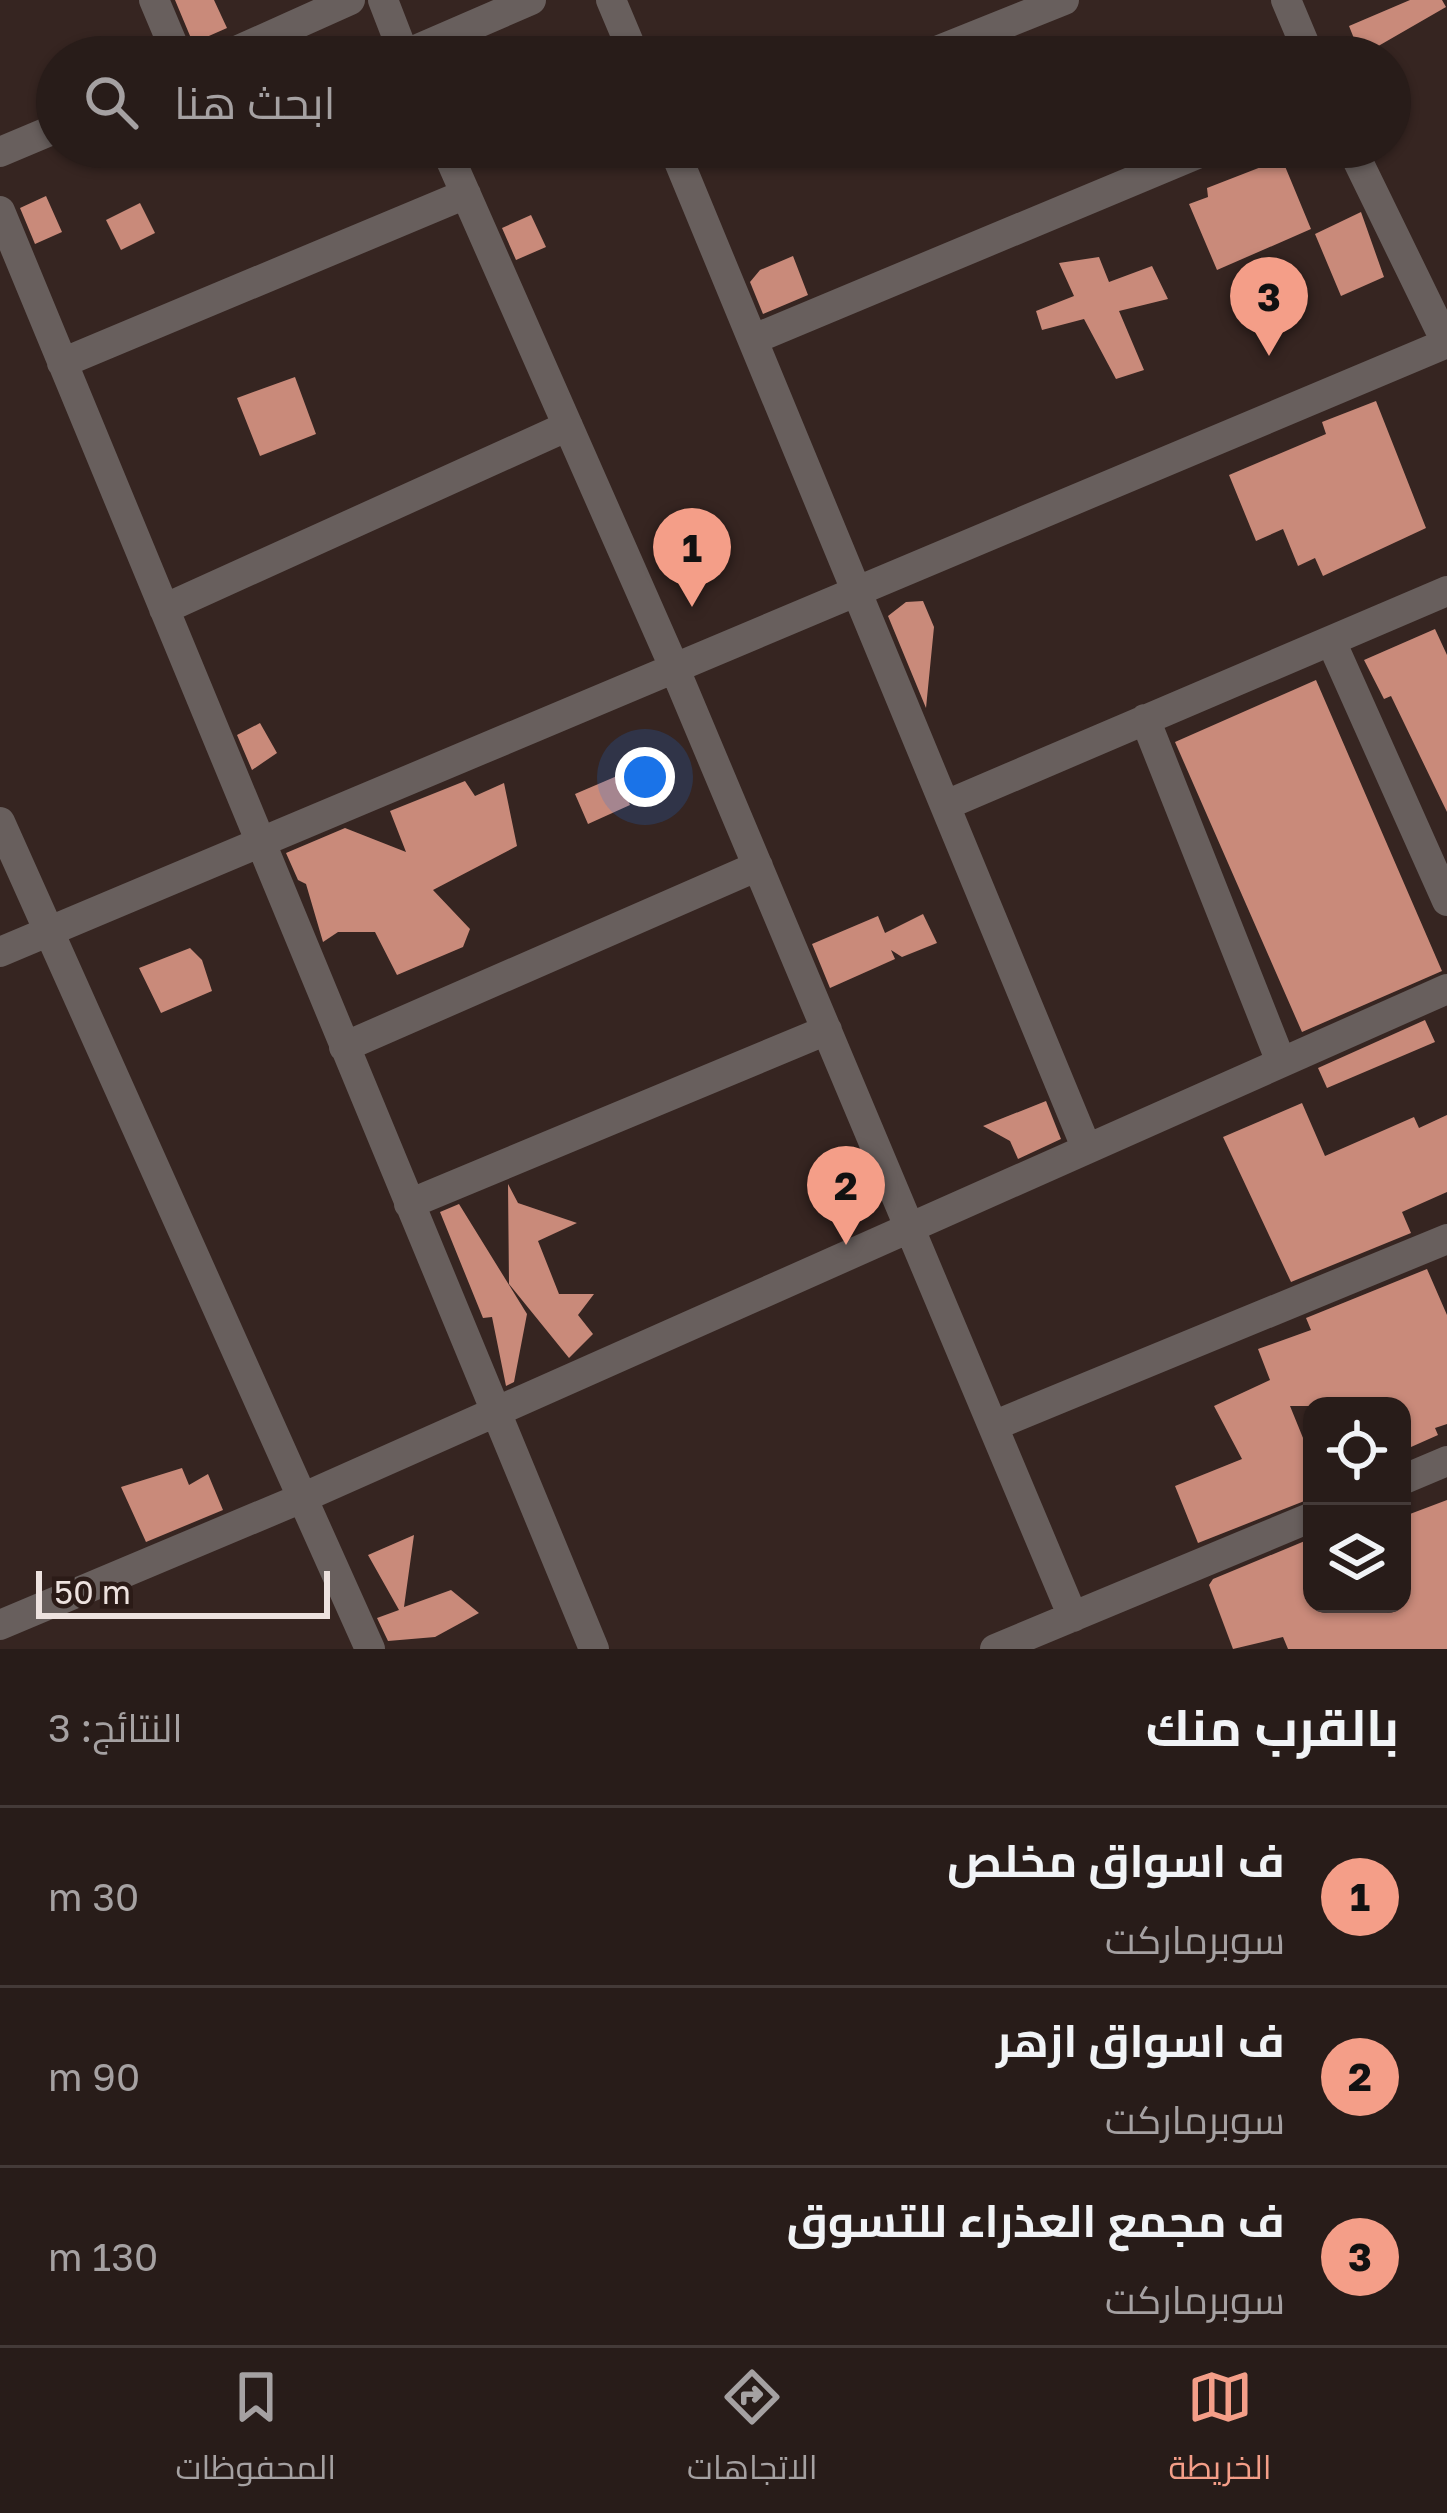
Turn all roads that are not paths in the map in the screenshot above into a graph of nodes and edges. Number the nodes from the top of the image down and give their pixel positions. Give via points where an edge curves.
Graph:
1 (154, 0) edge
2 (350, 0) edge
3 (383, 0) edge
4 (531, 0) edge
5 (611, 0) edge
6 (1064, 0) edge
7 (1286, 0) edge
8 (169, 36) edge
9 (270, 36) edge
10 (396, 36) edge
11 (449, 36) edge
12 (626, 36) edge
13 (974, 36) edge
14 (1301, 36) edge
15 (36, 137) edge
16 (0, 152) edge
17 (454, 168) edge
18 (689, 168) edge
19 (1164, 168) edge
20 (1361, 168) edge
21 (466, 194) junction
22 (0, 211) edge
23 (754, 340) junction
24 (1447, 343) edge
25 (62, 363) junction
26 (568, 426) junction
27 (859, 589) junction
28 (1447, 591) edge
29 (164, 609) junction
30 (1331, 641) junction
31 (674, 667) junction
32 (1145, 719) junction
33 (946, 805) junction
34 (0, 822) edge
35 (260, 843) junction
36 (758, 866) junction
37 (1447, 901) edge
38 (47, 932) junction
39 (0, 952) edge
40 (1447, 989) edge
41 (826, 1030) junction
42 (344, 1047) junction
43 (1281, 1062) junction
44 (1086, 1147) junction
45 (410, 1204) junction
46 (911, 1230) junction
47 (1447, 1238) edge
48 (495, 1409) junction
49 (993, 1426) junction
50 (1447, 1461) edge
51 (1411, 1476) edge
52 (302, 1498) junction
53 (1303, 1521) edge
54 (1073, 1617) junction
55 (0, 1625) edge
56 (370, 1649) edge
57 (594, 1649) edge
58 (995, 1649) edge

1 - 8 street
2 - 9 street
3 - 10 street
4 - 11 street
5 - 12 street
6 - 13 street
7 - 14 street
15 - 16 street
17 - 21 street
18 - 23 street
19 - 23 street
20 - 24 street
21 - 25 street
21 - 26 street
22 - 25 street
23 - 27 street
24 - 27 street
25 - 29 street
26 - 29 street
26 - 31 street
27 - 31 street
27 - 33 street
28 - 30 street
29 - 35 street
30 - 32 street
30 - 37 street
31 - 35 street
31 - 36 street
32 - 33 street
32 - 43 street
33 - 44 street
34 - 38 street
35 - 38 street
35 - 42 street
36 - 41 street
36 - 42 street
38 - 39 street
38 - 52 street
40 - 43 street
41 - 45 street
41 - 46 street
42 - 45 street
43 - 44 street
44 - 46 street
45 - 48 street
46 - 48 street
46 - 49 street
47 - 49 street
48 - 52 street
48 - 57 street
49 - 54 street
50 - 51 street
52 - 55 street
52 - 56 street
53 - 54 street
54 - 58 street

